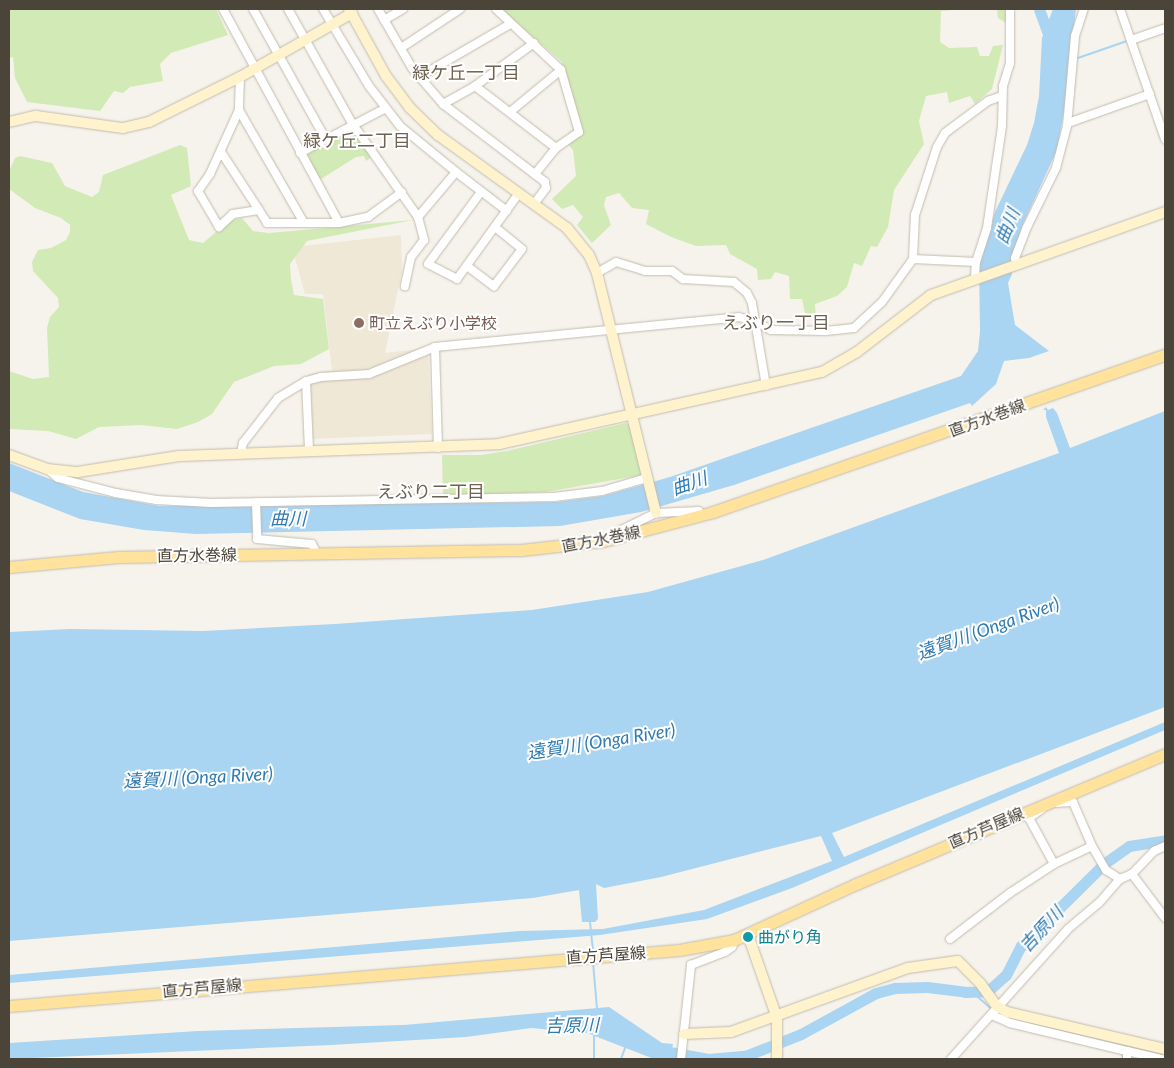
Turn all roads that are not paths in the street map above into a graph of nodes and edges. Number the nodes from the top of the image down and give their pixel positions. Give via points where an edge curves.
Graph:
1 (223, 9) edge
2 (253, 9) edge
3 (288, 9) edge
4 (323, 9) edge
5 (378, 9) edge
6 (403, 9) edge
7 (460, 9) edge
8 (496, 9) edge
9 (1010, 9) edge
10 (1084, 9) edge
11 (1120, 9) edge
12 (350, 11) edge
13 (384, 20) junction
14 (332, 24) junction
15 (510, 24) junction
16 (1165, 28) edge
17 (305, 39) junction
18 (1131, 40) junction
19 (534, 43) junction
20 (401, 48) junction
21 (279, 55) junction
22 (253, 69) junction
23 (561, 70) junction
24 (240, 77) junction
25 (419, 77) junction
26 (475, 86) junction
27 (1150, 94) junction
28 (1002, 96) junction
29 (443, 104) junction
30 (386, 108) junction
31 (239, 110) junction
32 (510, 112) junction
33 (9, 122) edge
34 (1068, 122) junction
35 (352, 124) junction
36 (325, 138) junction
37 (1165, 140) edge
38 (556, 148) junction
39 (222, 152) junction
40 (300, 153) junction
41 (456, 172) junction
42 (535, 174) junction
43 (402, 192) junction
44 (481, 192) junction
45 (519, 193) junction
46 (534, 204) junction
47 (259, 210) junction
48 (507, 211) junction
49 (1165, 212) edge
50 (418, 217) junction
51 (304, 223) junction
52 (339, 223) junction
53 (495, 228) junction
54 (913, 259) junction
55 (976, 262) junction
56 (1016, 264) junction
57 (467, 266) junction
58 (598, 274) junction
59 (977, 278) junction
60 (405, 286) dead end
61 (757, 322) junction
62 (610, 328) junction
63 (435, 347) junction
64 (1165, 355) edge
65 (306, 382) junction
66 (766, 386) junction
67 (634, 415) junction
68 (438, 448) junction
69 (309, 451) junction
70 (241, 454) junction
71 (9, 455) edge
72 (47, 469) junction
73 (647, 479) junction
74 (256, 502) junction
75 (713, 512) junction
76 (656, 513) junction
77 (602, 542) junction
78 (317, 554) junction
79 (9, 567) edge
80 (1165, 754) edge
81 (1048, 802) junction
82 (1092, 846) junction
83 (1165, 846) edge
84 (1054, 864) junction
85 (1132, 874) junction
86 (1120, 879) junction
87 (1165, 918) edge
88 (748, 935) junction
89 (950, 939) dead end
90 (734, 940) junction
91 (9, 1006) edge
92 (996, 1010) junction
93 (777, 1023) junction
94 (685, 1036) junction
95 (1165, 1050) edge
96 (1127, 1055) edge
97 (778, 1056) edge
98 (681, 1059) edge
99 (951, 1059) edge
100 (1162, 1059) edge

1 - 22 street
2 - 21 street
3 - 17 street
4 - 14 street
5 - 13 street
6 - 13 street
7 - 20 street
8 - 15 street
9 - 28 street via 1010,63
10 - 34 street via 1074,55
11 - 18 street
12 - 14 street
12 - 45 street via 386,76 410,108 438,135
13 - 20 street
14 - 17 street
14 - 30 street
15 - 19 street
15 - 25 street
16 - 18 street
17 - 21 street
17 - 35 street
18 - 27 street
19 - 23 street
19 - 26 street
20 - 25 street
21 - 22 street
21 - 36 street
22 - 24 street
22 - 40 street
23 - 32 street
23 - 38 street via 578,132
24 - 31 street
24 - 33 street via 161,118 136,126 123,128 36,116
25 - 29 street
26 - 29 street
26 - 32 street
27 - 34 street
27 - 37 street
28 - 54 street via 988,102 945,133 915,215
28 - 55 street via 1002,126 987,228
29 - 42 street
30 - 35 street
30 - 41 street via 418,144
31 - 39 street
31 - 51 street
32 - 38 street
34 - 56 street via 1056,168 1027,227 1015,258
35 - 36 street
35 - 43 street
36 - 40 street
38 - 42 street
39 - 47 street
39 - 47 street via 198,191 219,227 233,214
40 - 52 street
41 - 44 street
41 - 50 street
42 - 46 street via 545,182 546,188
43 - 50 street
43 - 52 street via 368,217
44 - 48 street
44 - 57 street via 428,264 457,279
45 - 46 street
45 - 48 street
46 - 58 street via 579,240
47 - 51 street via 267,222
48 - 53 street
49 - 56 street
50 - 60 street via 424,240 411,257
51 - 52 street
53 - 57 street
53 - 57 street via 522,249 494,286
54 - 55 street
54 - 61 street via 882,302 854,328 771,330
55 - 59 street
56 - 59 street
58 - 61 street via 616,262 646,271 672,271 683,279 734,282 747,294
58 - 62 street
59 - 66 street via 931,295 839,364 822,372
61 - 62 street via 739,317
61 - 66 street
62 - 63 street
62 - 67 street
63 - 65 street via 369,374 321,377
63 - 68 street
64 - 75 main road, 直方水巻線
65 - 69 street
65 - 70 street via 278,398 243,443
66 - 67 street
67 - 68 street via 498,444
67 - 73 street
68 - 69 street
69 - 70 street
70 - 72 street via 179,456 78,472
71 - 72 street
72 - 74 street via 58,478 79,485 156,500
73 - 74 street via 602,491 554,497
73 - 76 street
74 - 78 street via 257,539 312,544
75 - 76 street via 709,508 694,512
75 - 77 main road, 直方水巻線
76 - 77 street via 610,534
77 - 78 main road, 直方水巻線 via 520,550
78 - 79 main road, 直方水巻線 via 119,557
80 - 81 main road, 直方芦屋線
81 - 82 street via 1073,802
81 - 84 street via 1039,813 1029,818
81 - 88 main road, 直方芦屋線 via 856,884
82 - 84 street
82 - 86 street via 1106,870
83 - 85 street via 1154,851
84 - 89 street
85 - 86 street
85 - 87 street
86 - 92 street via 1099,903 1069,928
88 - 90 main road, 直方芦屋線
88 - 93 street
90 - 91 main road, 直方芦屋線 via 679,950
90 - 94 street via 732,947 725,952 691,965
92 - 93 street via 980,983 958,961 908,968
92 - 95 street
92 - 96 street via 1010,1023
92 - 99 street
93 - 94 street
93 - 97 street
94 - 98 street
96 - 100 street

